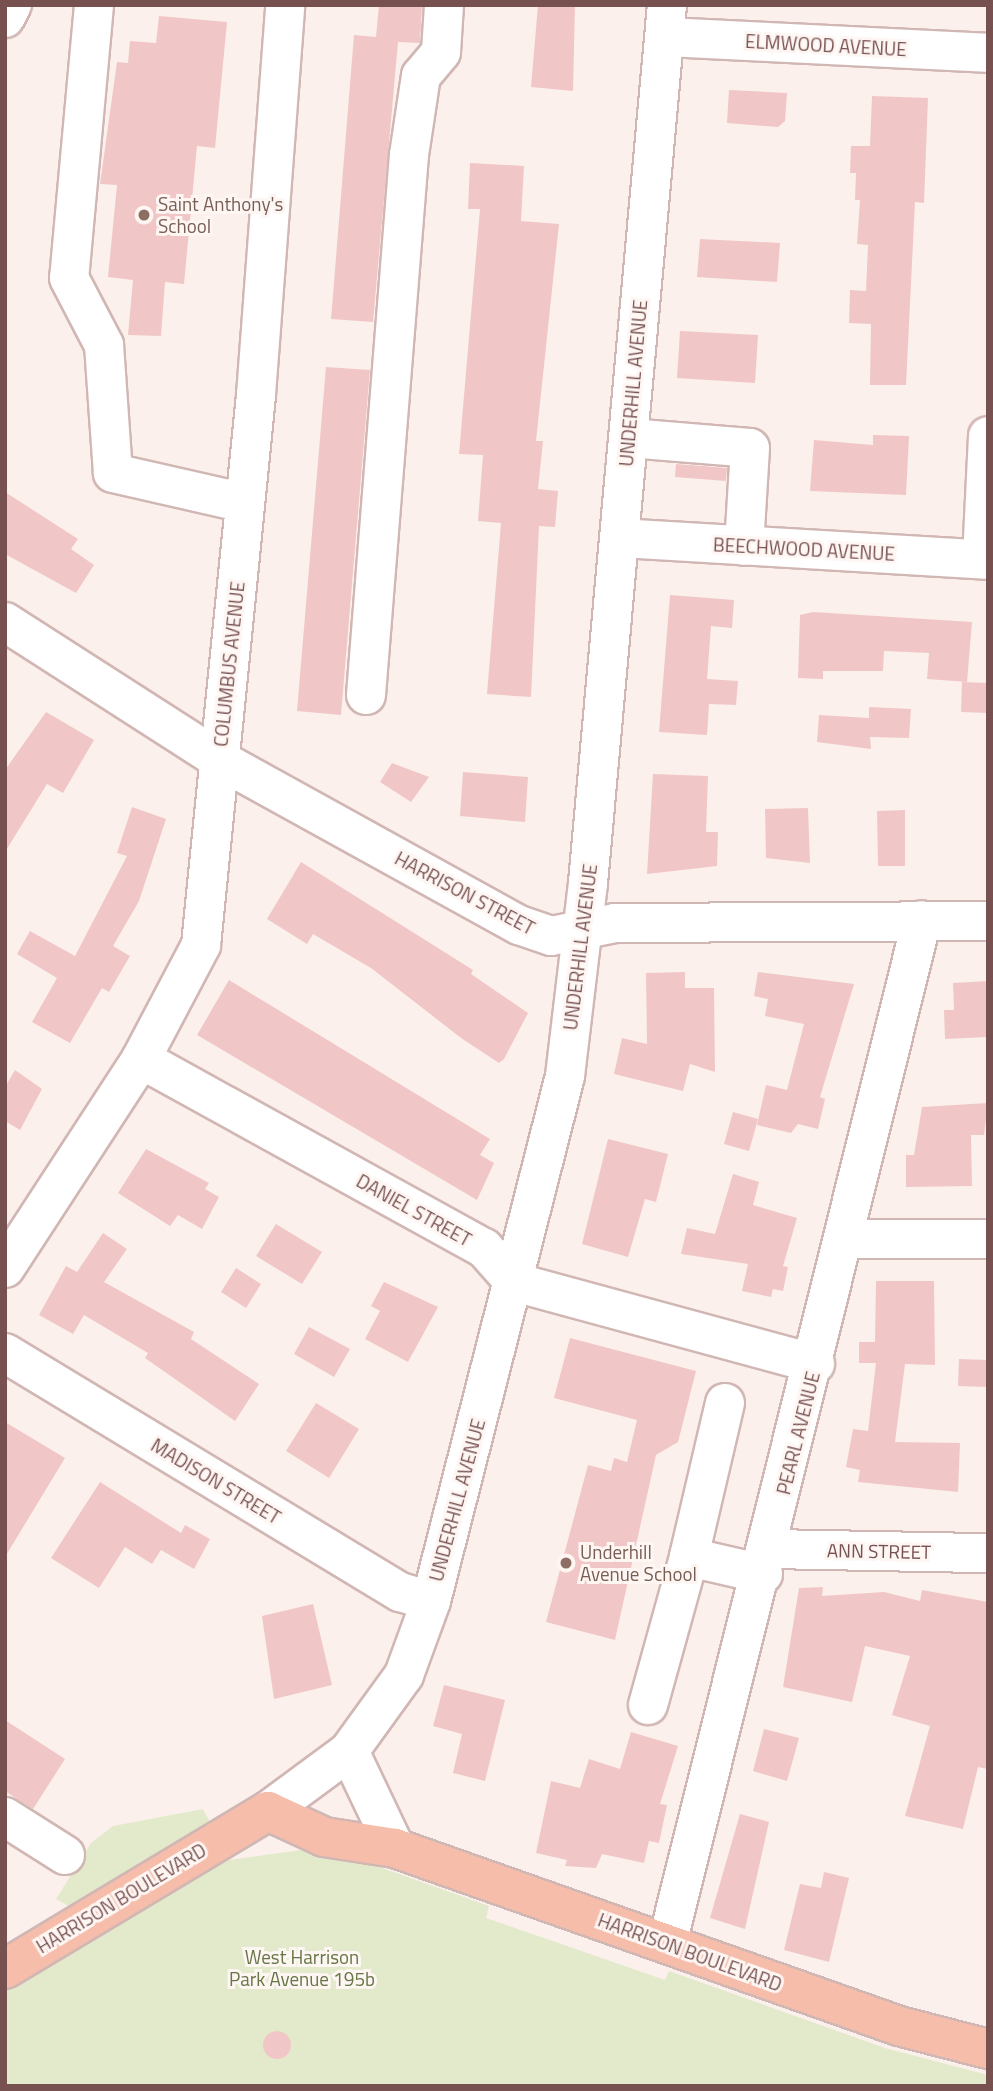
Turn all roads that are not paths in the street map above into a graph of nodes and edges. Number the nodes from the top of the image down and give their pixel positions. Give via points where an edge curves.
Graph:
1 (12, 5) edge
2 (94, 5) edge
3 (285, 5) edge
4 (444, 5) edge
5 (5, 18) edge
6 (666, 21) edge
7 (988, 52) edge
8 (988, 436) edge
9 (629, 438) junction
10 (245, 503) junction
11 (620, 538) junction
12 (744, 545) junction
13 (985, 559) edge
14 (10, 637) edge
15 (366, 695) dead end
16 (220, 760) junction
17 (922, 920) junction
18 (988, 921) edge
19 (583, 930) junction
20 (141, 1059) junction
21 (846, 1239) junction
22 (988, 1239) edge
23 (5, 1268) edge
24 (514, 1282) junction
25 (5, 1353) edge
26 (815, 1364) junction
27 (725, 1403) dead end
28 (988, 1553) edge
29 (689, 1557) junction
30 (767, 1562) junction
31 (431, 1601) junction
32 (649, 1704) dead end
33 (349, 1751) junction
34 (268, 1811) junction
35 (5, 1817) edge
36 (395, 1848) junction
37 (65, 1855) dead end
38 (667, 1944) junction
39 (5, 1969) edge
40 (988, 2049) edge

1 - 5 street
2 - 10 street via 69,278 104,345 113,473
3 - 10 street, COLUMBUS AVENUE
4 - 15 street via 441,52 421,76 409,155
6 - 7 street, ELMWOOD AVENUE
6 - 9 street, UNDERHILL AVENUE
8 - 13 street
9 - 11 street, UNDERHILL AVENUE
9 - 12 street via 750,448
10 - 16 street, COLUMBUS AVENUE
11 - 12 street, BEECHWOOD AVENUE
11 - 19 street, UNDERHILL AVENUE
12 - 13 street, BEECHWOOD AVENUE
14 - 16 street, HARRISON STREET
16 - 19 street, HARRISON STREET via 519,925 551,936
16 - 20 street, COLUMBUS AVENUE via 201,945
17 - 18 street, HARRISON STREET
17 - 19 street, HARRISON STREET via 615,923
17 - 21 street, PEARL AVENUE
19 - 24 street, UNDERHILL AVENUE via 565,1076
20 - 23 street, COLUMBUS AVENUE
20 - 24 street, DANIEL STREET via 484,1248
21 - 22 street
21 - 26 street, PEARL AVENUE
24 - 26 street
24 - 31 street, UNDERHILL AVENUE
25 - 31 street, MADISON STREET via 400,1592
26 - 30 street, PEARL AVENUE
27 - 29 street
28 - 30 street, ANN STREET
29 - 30 street, ANN STREET
29 - 32 street
30 - 38 street, PEARL AVENUE
31 - 33 street, UNDERHILL AVENUE via 404,1675
33 - 34 street, UNDERHILL AVENUE
33 - 36 street
34 - 36 main road, HARRISON BOULEVARD via 324,1838
34 - 39 main road, HARRISON BOULEVARD
35 - 37 street
36 - 38 main road, HARRISON BOULEVARD
38 - 40 main road, HARRISON BOULEVARD via 899,2026

